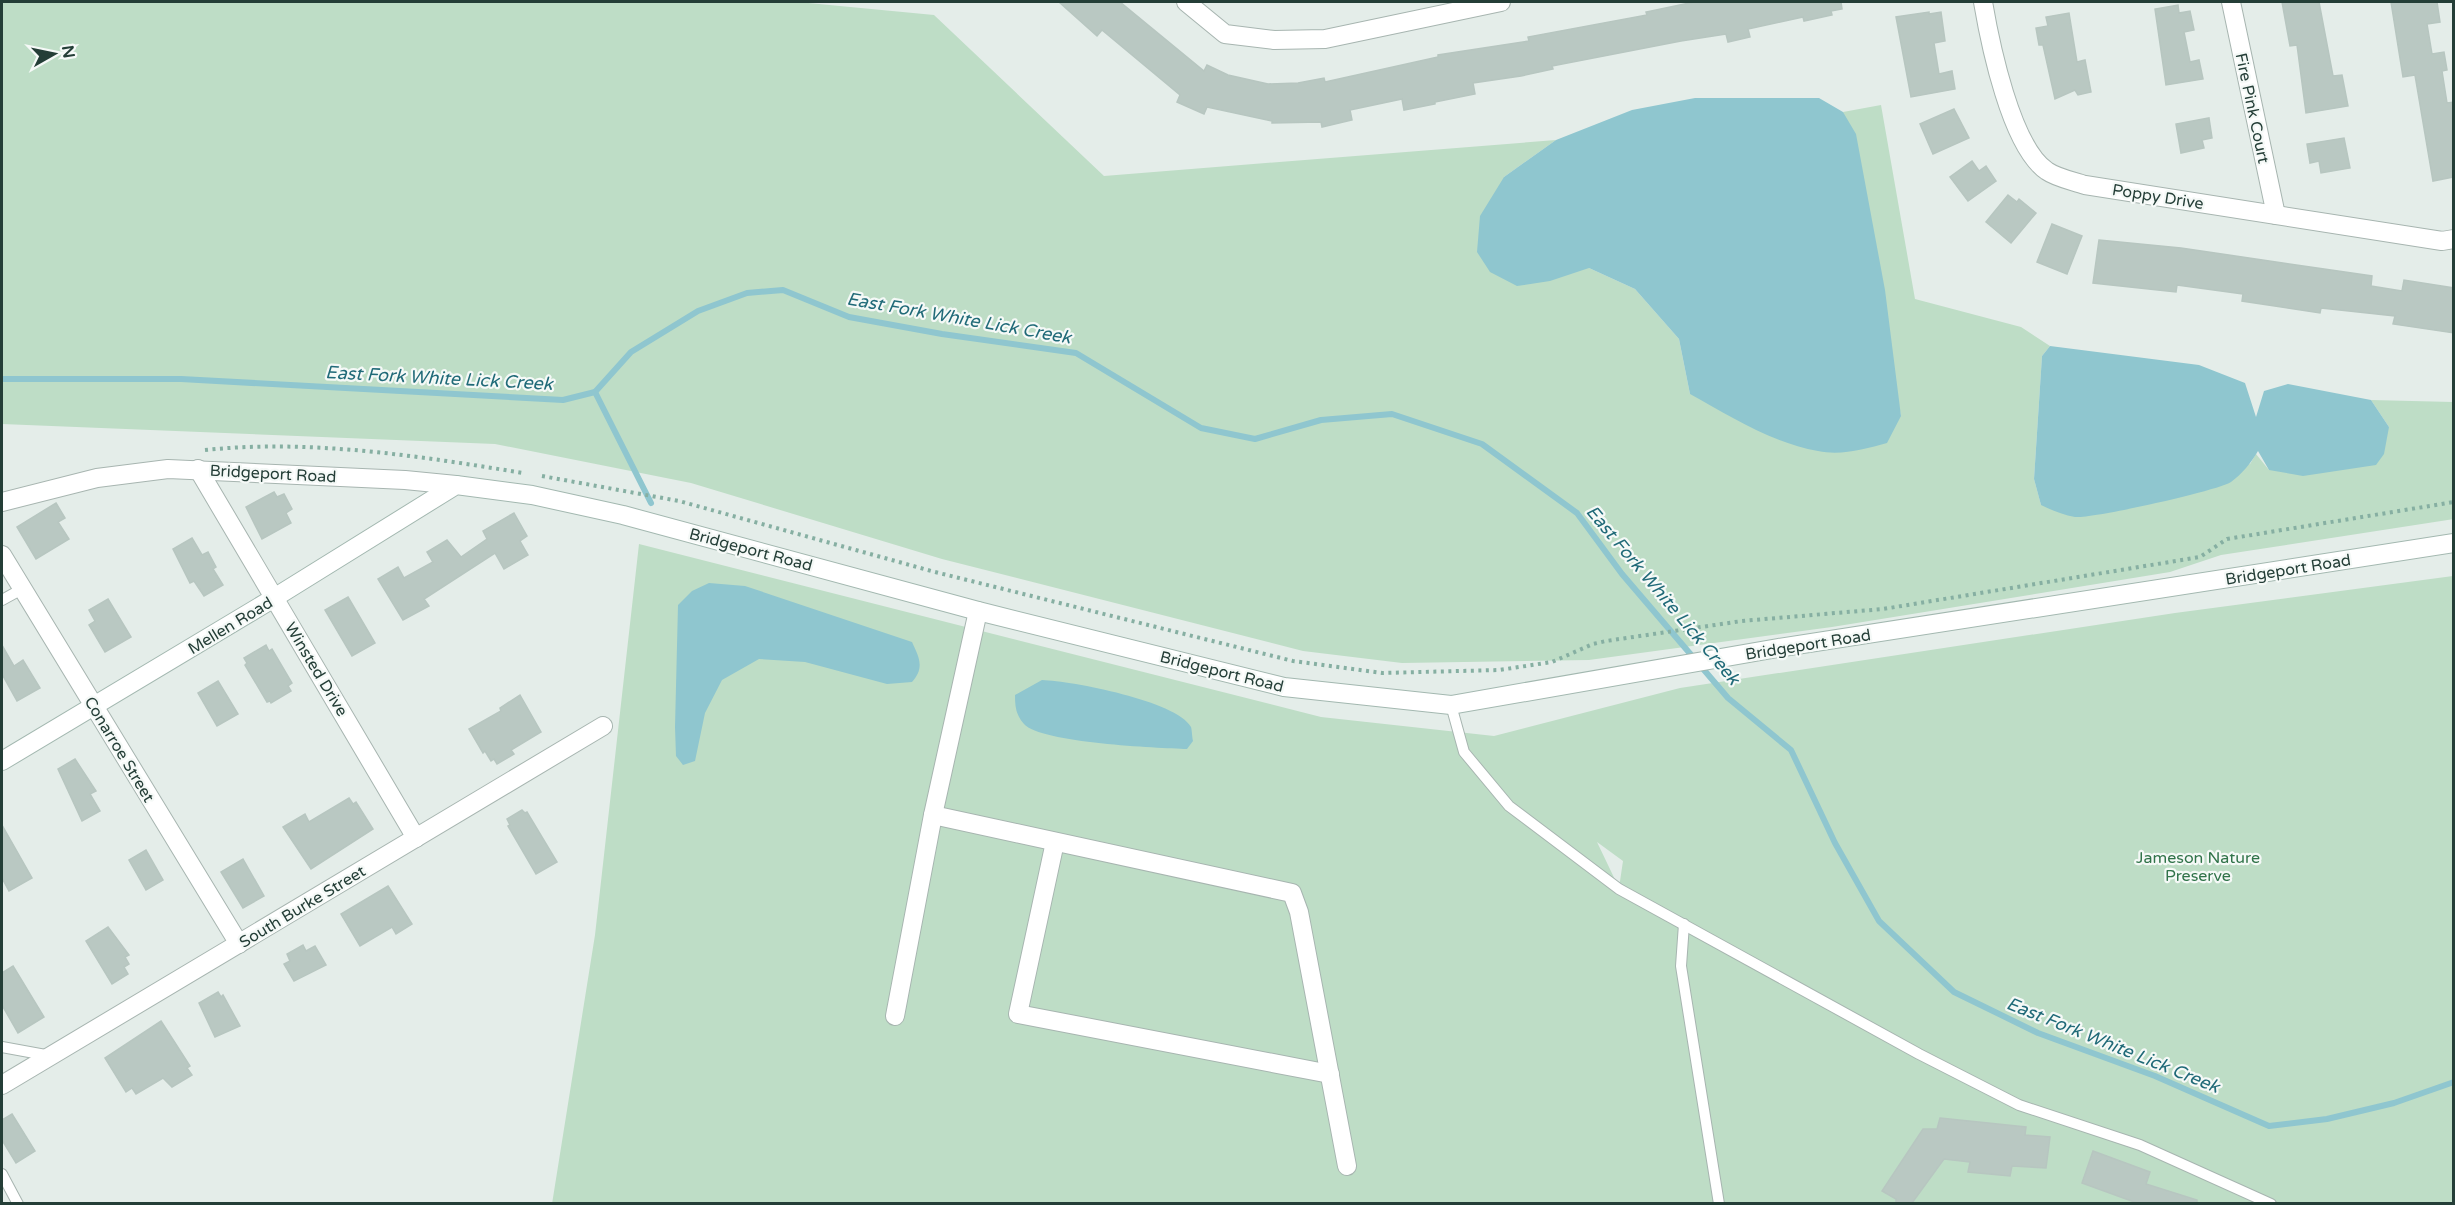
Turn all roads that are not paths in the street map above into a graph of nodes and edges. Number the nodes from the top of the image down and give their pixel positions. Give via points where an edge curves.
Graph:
1 (1186, 2) edge
2 (1501, 2) edge
3 (1983, 2) edge
4 (2231, 2) edge
5 (2276, 215) junction
6 (2454, 239) edge
7 (198, 469) junction
8 (456, 485) junction
9 (2, 502) edge
10 (2454, 543) edge
11 (2, 555) edge
12 (22, 589) junction
13 (274, 598) junction
14 (2, 600) edge
15 (978, 611) junction
16 (1451, 705) junction
17 (94, 706) junction
18 (603, 726) dead end
19 (2, 761) edge
20 (933, 815) junction
21 (417, 838) junction
22 (1055, 842) junction
23 (1684, 924) junction
24 (239, 944) junction
25 (895, 1016) dead end
26 (2, 1047) edge
27 (51, 1056) junction
28 (1330, 1074) junction
29 (2, 1085) edge
30 (1347, 1166) dead end
31 (2, 1174) edge
32 (18, 1203) edge
33 (1719, 1203) edge
34 (2271, 1203) edge

1 - 2 street via 1225,34 1274,40 1325,39
3 - 5 street, Poppy Drive via 1989,37 2019,137 2046,170 2085,185
4 - 5 street, Fire Pink Court
5 - 6 street, Poppy Drive via 2442,241
7 - 8 street, Bridgeport Road
7 - 9 street, Bridgeport Road via 125,473
7 - 13 street, Winsted Drive
8 - 13 street, Mellen Road
8 - 15 street, Bridgeport Road via 532,495 623,514
10 - 16 street, Bridgeport Road via 1778,648
11 - 12 street, Conarroe Street
12 - 14 lane
12 - 17 street, Conarroe Street
13 - 17 street, Mellen Road
13 - 21 street, Winsted Drive
15 - 16 street, Bridgeport Road via 1284,687
15 - 20 street
16 - 23 lane via 1464,752 1509,806 1619,889
17 - 19 street, Mellen Road
17 - 24 street, Conarroe Street
18 - 21 street, South Burke Street
20 - 22 street
20 - 25 street
21 - 24 street, South Burke Street
22 - 28 street via 1292,893
22 - 28 street via 1018,1014
23 - 33 lane via 1681,966
23 - 34 lane via 2019,1105 2140,1145
24 - 27 street, South Burke Street
26 - 27 lane
27 - 29 street, South Burke Street
28 - 30 street
31 - 32 lane

